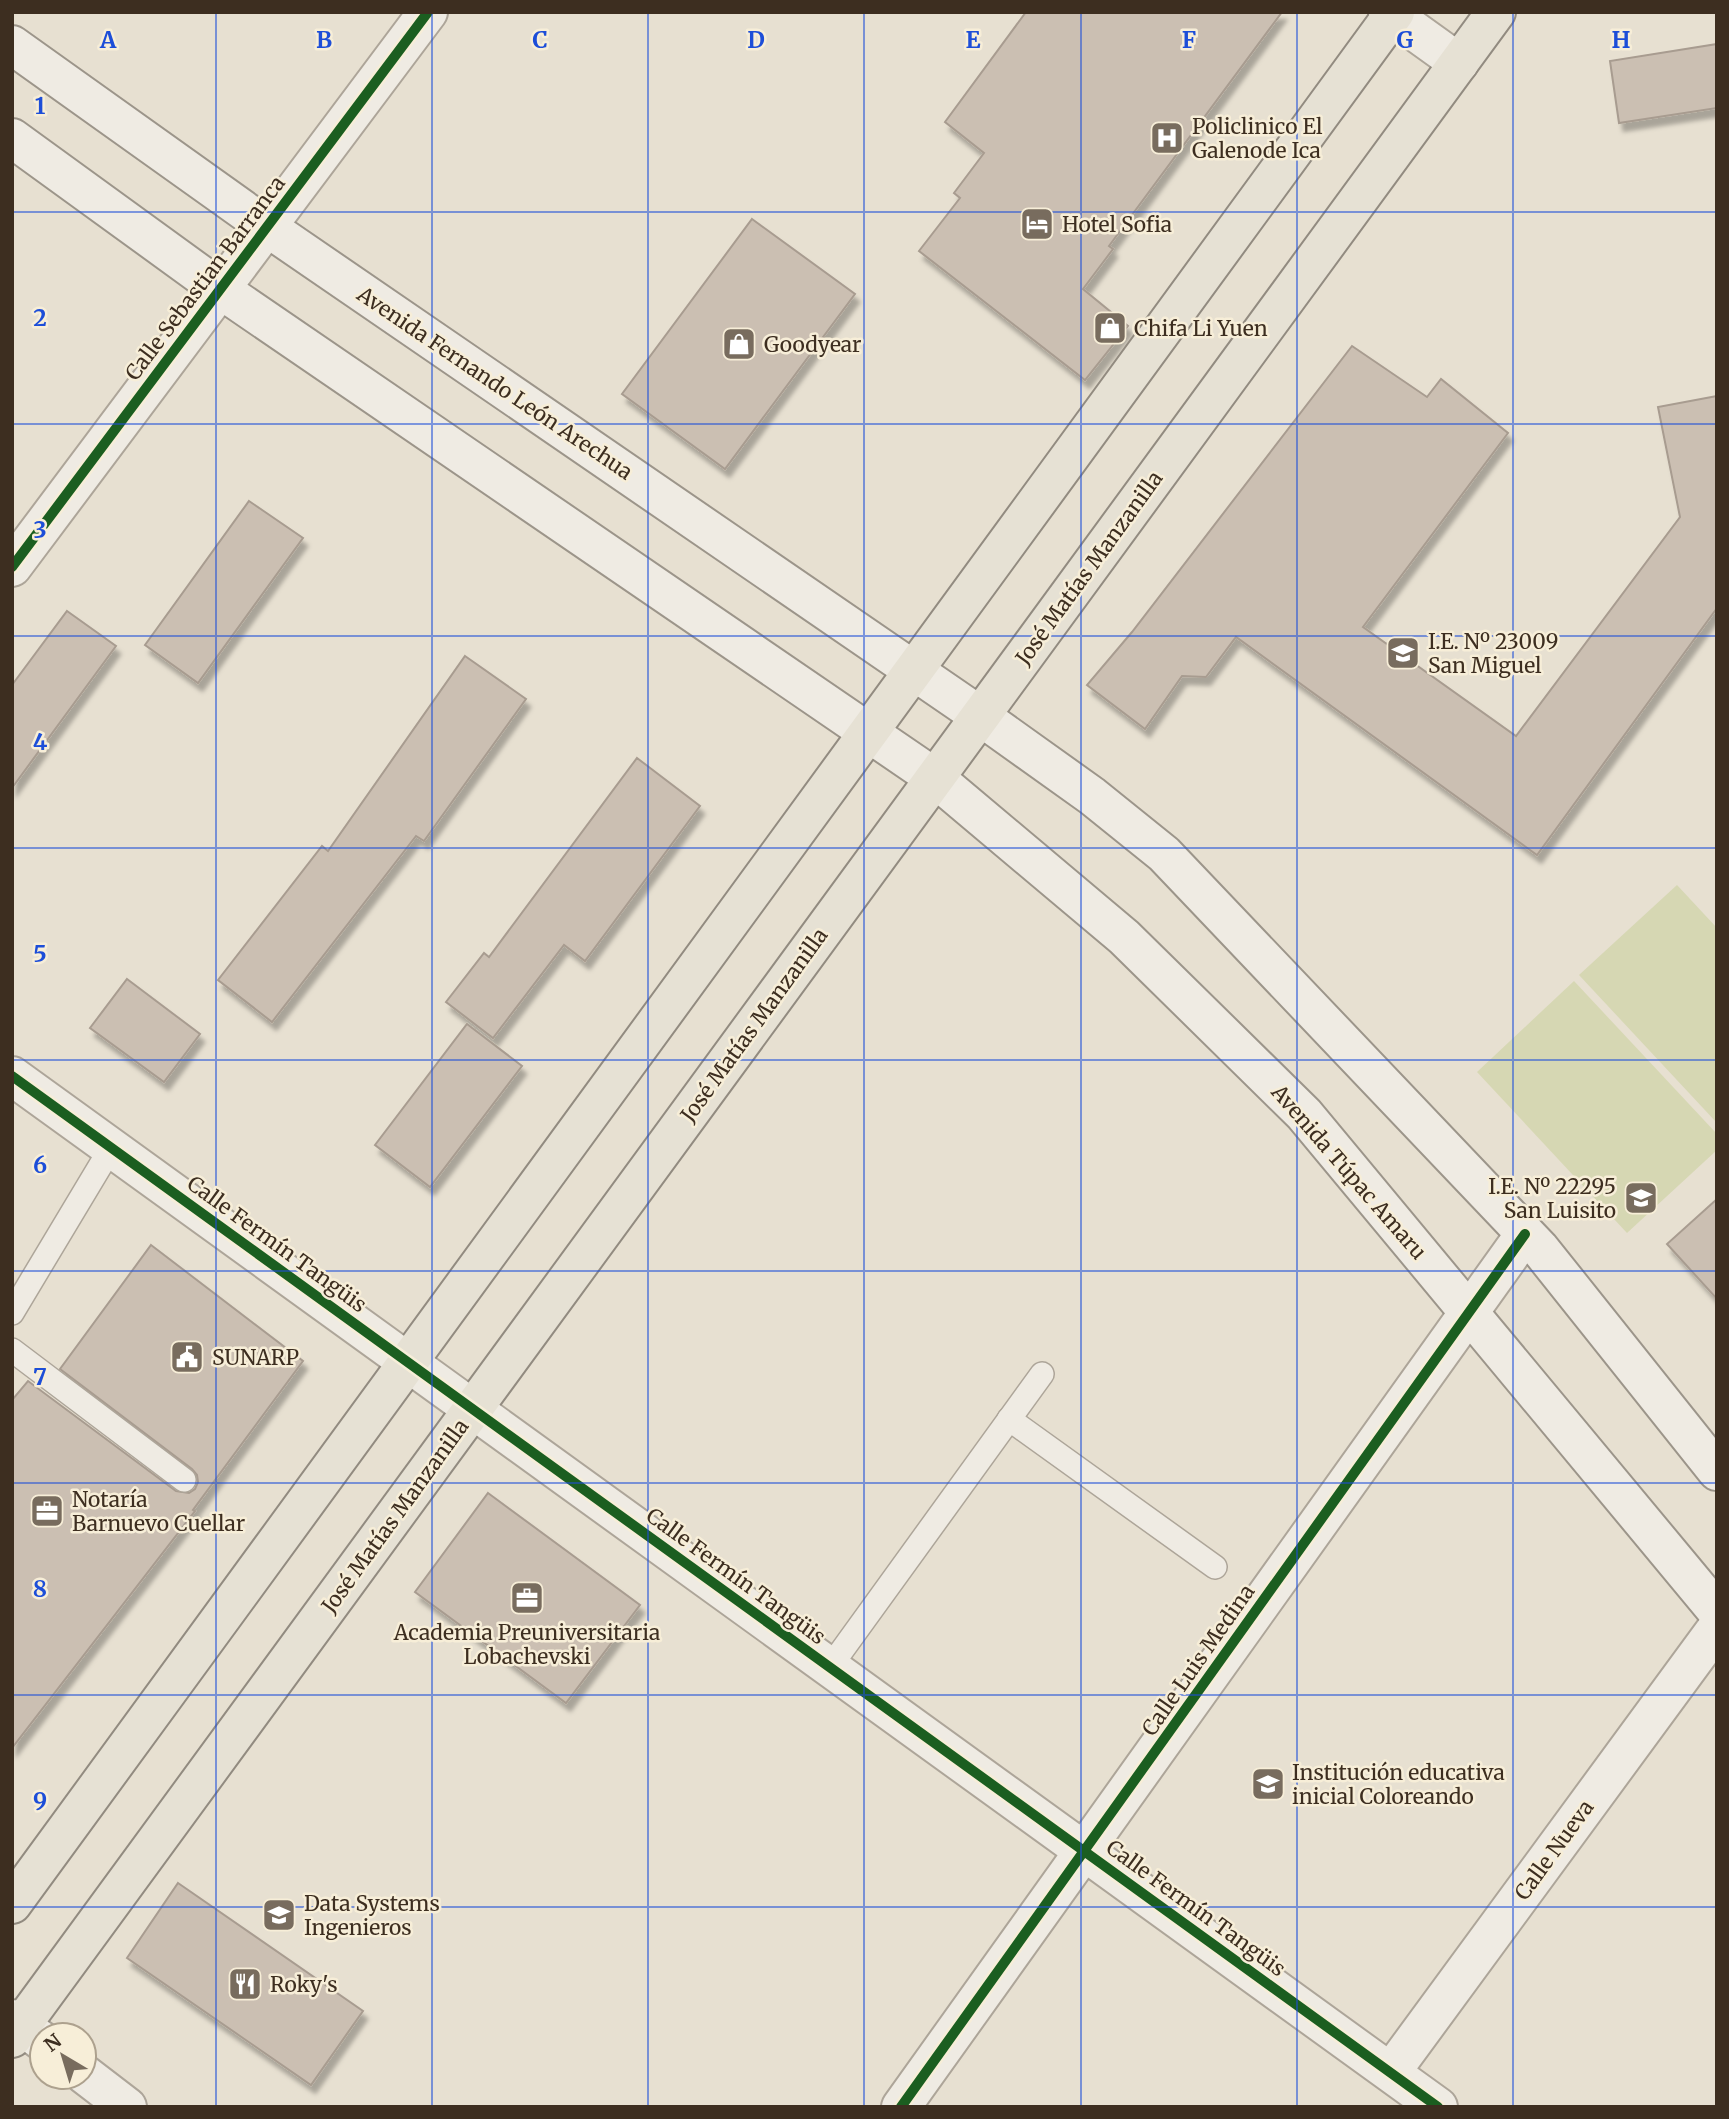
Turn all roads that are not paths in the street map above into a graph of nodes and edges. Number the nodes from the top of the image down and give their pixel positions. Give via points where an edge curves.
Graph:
1 (428, 12) edge
2 (1496, 12) edge
3 (1391, 13) edge
4 (12, 45) edge
5 (1459, 63) junction
6 (12, 138) edge
7 (267, 227) junction
8 (220, 289) junction
9 (12, 567) edge
10 (914, 671) junction
11 (980, 716) junction
12 (867, 734) junction
13 (935, 778) junction
14 (12, 1076) edge
15 (111, 1148) junction
16 (1525, 1234) junction
17 (1469, 1312) junction
18 (12, 1313) edge
19 (12, 1350) edge
20 (408, 1362) junction
21 (1042, 1374) dead end
22 (473, 1409) junction
23 (1009, 1419) junction
24 (1717, 1471) edge
25 (184, 1480) dead end
26 (1215, 1567) dead end
27 (1717, 1611) edge
28 (1717, 1628) edge
29 (830, 1667) junction
30 (1085, 1852) junction
31 (12, 1904) edge
32 (22, 2031) edge
33 (1391, 2073) junction
34 (98, 2085) edge
35 (127, 2107) edge
36 (901, 2107) edge
37 (1438, 2107) edge

1 - 7 main road, Calle Sebastian Barranca
2 - 5 main road, José Matías Manzanilla
3 - 5 main road
3 - 10 main road
4 - 7 main road, Avenida Fernando León Arechua
5 - 11 main road, José Matías Manzanilla
6 - 8 main road
7 - 8 main road, Calle Sebastian Barranca
7 - 10 main road, Avenida Fernando León Arechua
8 - 9 main road, Calle Sebastian Barranca
8 - 12 main road
10 - 11 main road, Avenida Fernando León Arechua
10 - 12 main road
11 - 13 main road, José Matías Manzanilla
11 - 16 main road via 1164,854
12 - 13 main road
12 - 20 main road
13 - 17 main road, Avenida Túpac Amaru via 1124,937 1304,1114
13 - 22 main road, José Matías Manzanilla
14 - 15 main road, Calle Fermín Tangüis
15 - 18 lane
15 - 20 main road, Calle Fermín Tangüis
16 - 17 main road, Calle Luis Medina
16 - 24 main road
17 - 27 main road, Avenida Túpac Amaru
17 - 30 main road, Calle Luis Medina
19 - 25 lane
20 - 22 main road, Calle Fermín Tangüis
20 - 31 main road
21 - 23 lane
22 - 29 main road, Calle Fermín Tangüis
22 - 32 main road, José Matías Manzanilla
23 - 26 lane
23 - 29 lane
28 - 33 main road, Calle Nueva
29 - 30 main road, Calle Fermín Tangüis
30 - 33 main road, Calle Fermín Tangüis
30 - 36 main road, Calle Luis Medina
33 - 37 main road, Calle Fermín Tangüis
34 - 35 main road

